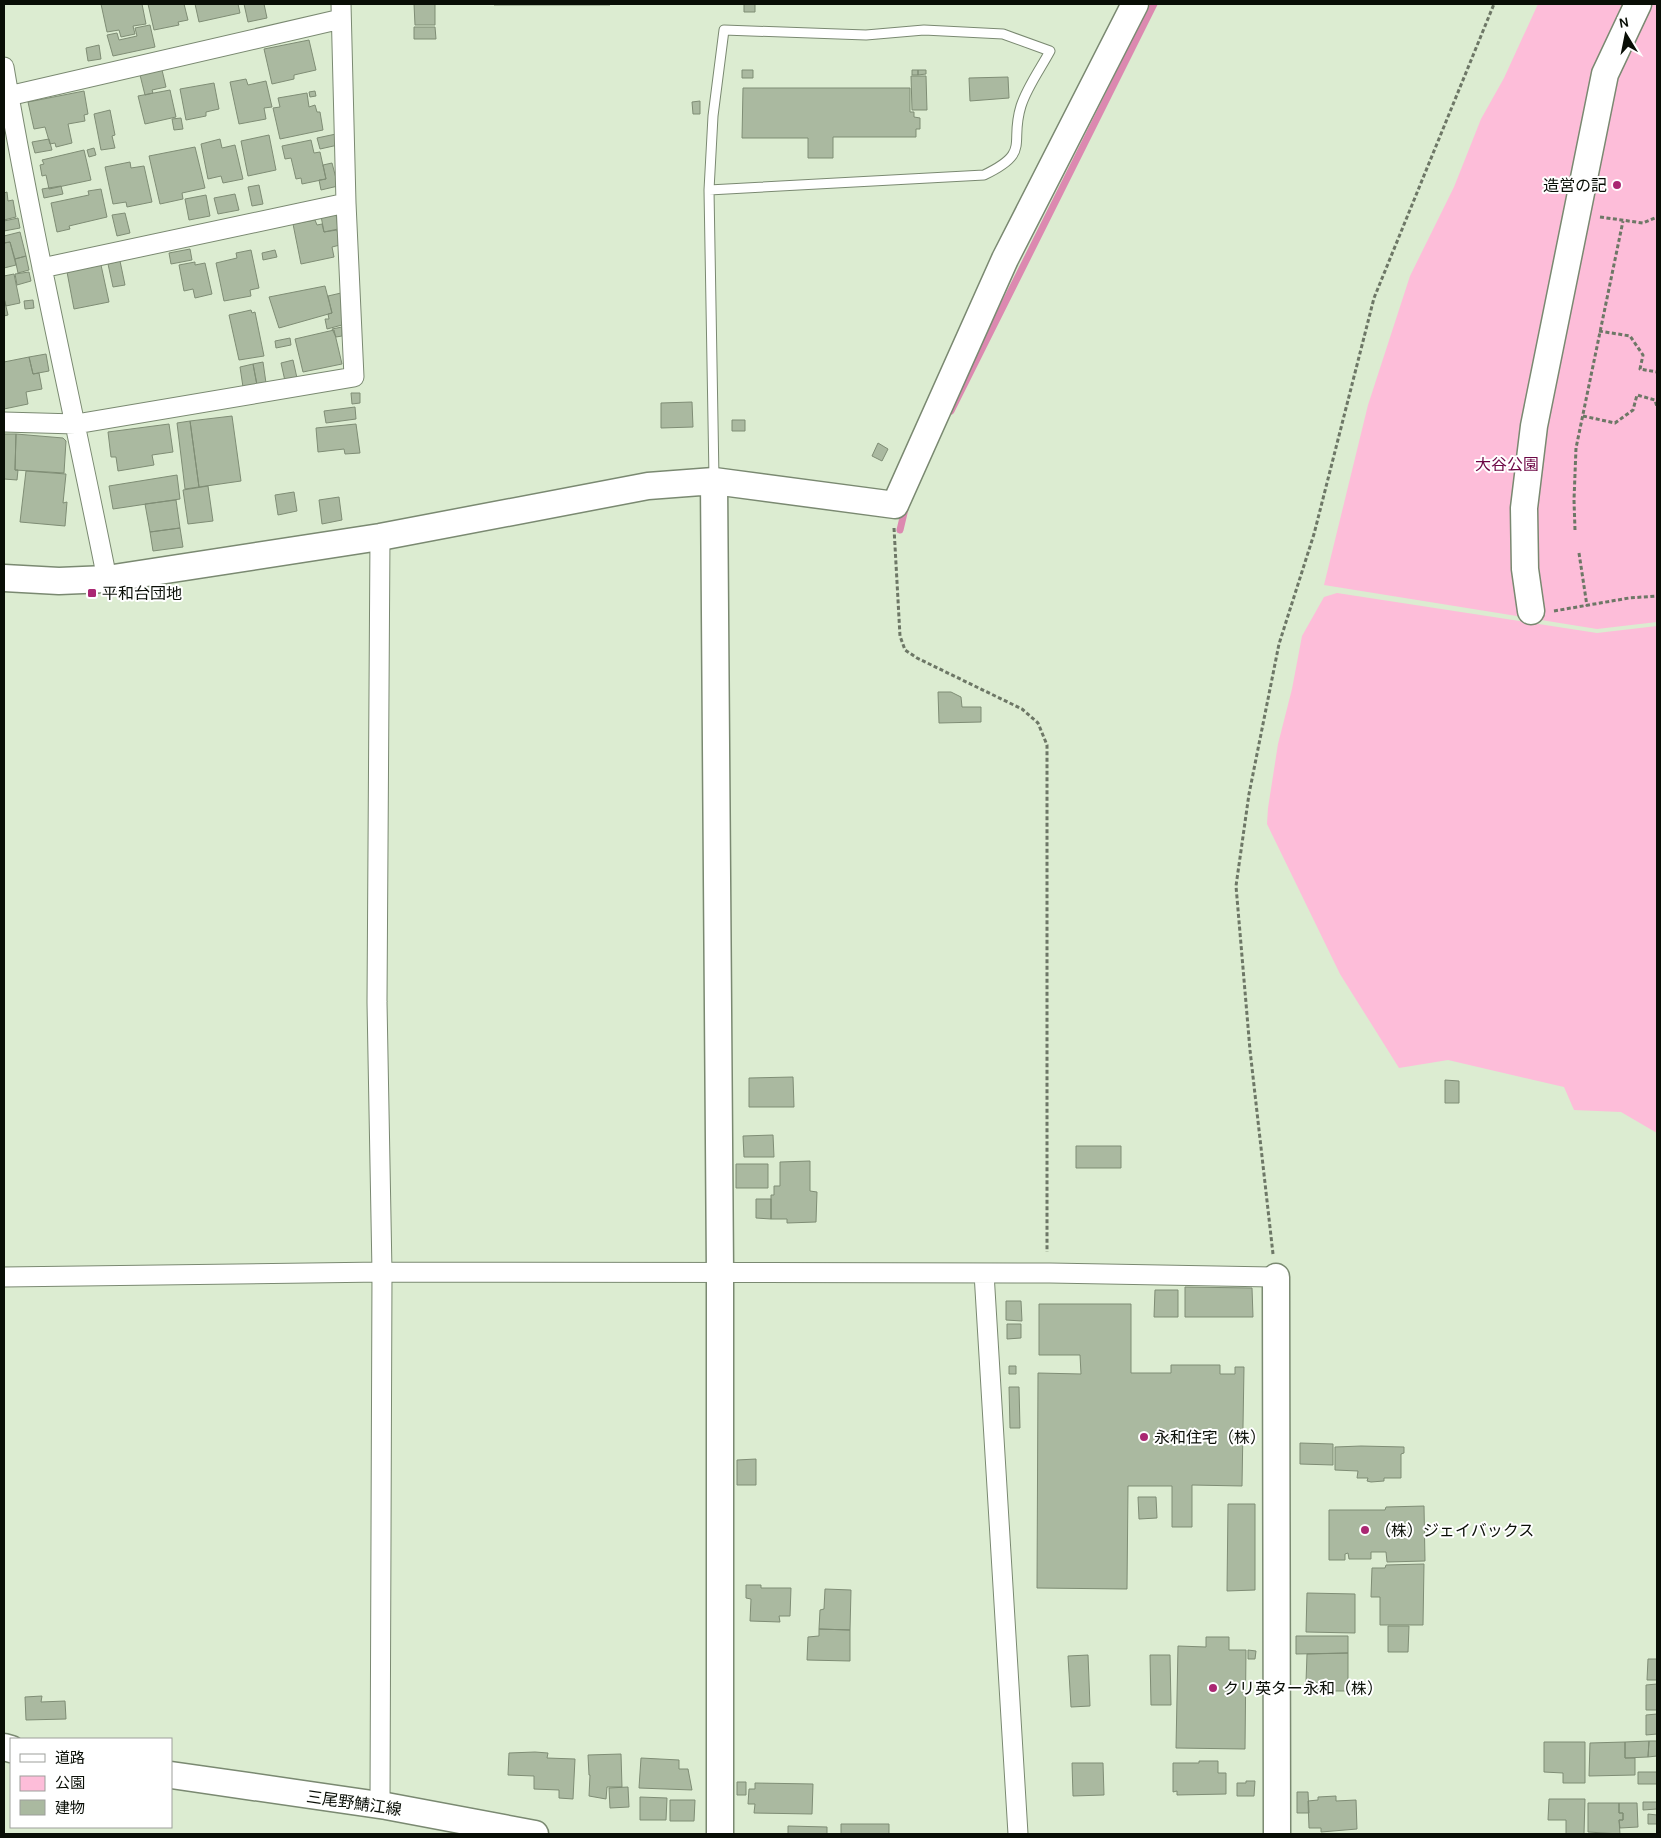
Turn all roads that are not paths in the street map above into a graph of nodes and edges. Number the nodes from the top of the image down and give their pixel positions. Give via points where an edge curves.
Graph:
1 (1136, 4) edge
2 (1638, 4) edge
3 (341, 11) edge
4 (4, 67) edge
5 (6, 96) edge
6 (709, 190) junction
7 (346, 203) junction
8 (42, 268) junction
9 (4, 422) edge
10 (76, 424) junction
11 (714, 481) junction
12 (380, 538) junction
13 (4, 578) edge
14 (107, 579) junction
15 (1531, 611) road end
16 (382, 1272) junction
17 (984, 1273) junction
18 (720, 1274) junction
19 (4, 1277) edge
20 (1276, 1277) joint
21 (172, 1776) edge
22 (386, 1806) junction
23 (535, 1834) edge
24 (720, 1834) edge
25 (1018, 1834) edge
26 (1277, 1834) edge

1 - 11 street via 1005,259 895,505
2 - 15 street via 1605,74 1534,426 1524,508 1525,569
3 - 5 street
3 - 7 street
4 - 5 street
5 - 8 street
6 - 6 lane via 713,116 724,30 866,35 924,30 1003,34 1050,51 1021,106 1016,152 1001,167 984,175
6 - 11 lane
7 - 8 street
7 - 10 street via 354,377
8 - 10 street
9 - 10 street
10 - 14 street
11 - 12 street via 648,486
11 - 18 street
12 - 14 street
12 - 16 street via 377,1002
13 - 14 street
16 - 18 street
16 - 19 street
16 - 22 street via 380,1802
17 - 18 street
17 - 20 street
17 - 25 street
18 - 24 street
20 - 26 street
21 - 22 street, 三尾野鯖江線
22 - 23 street, 三尾野鯖江線

